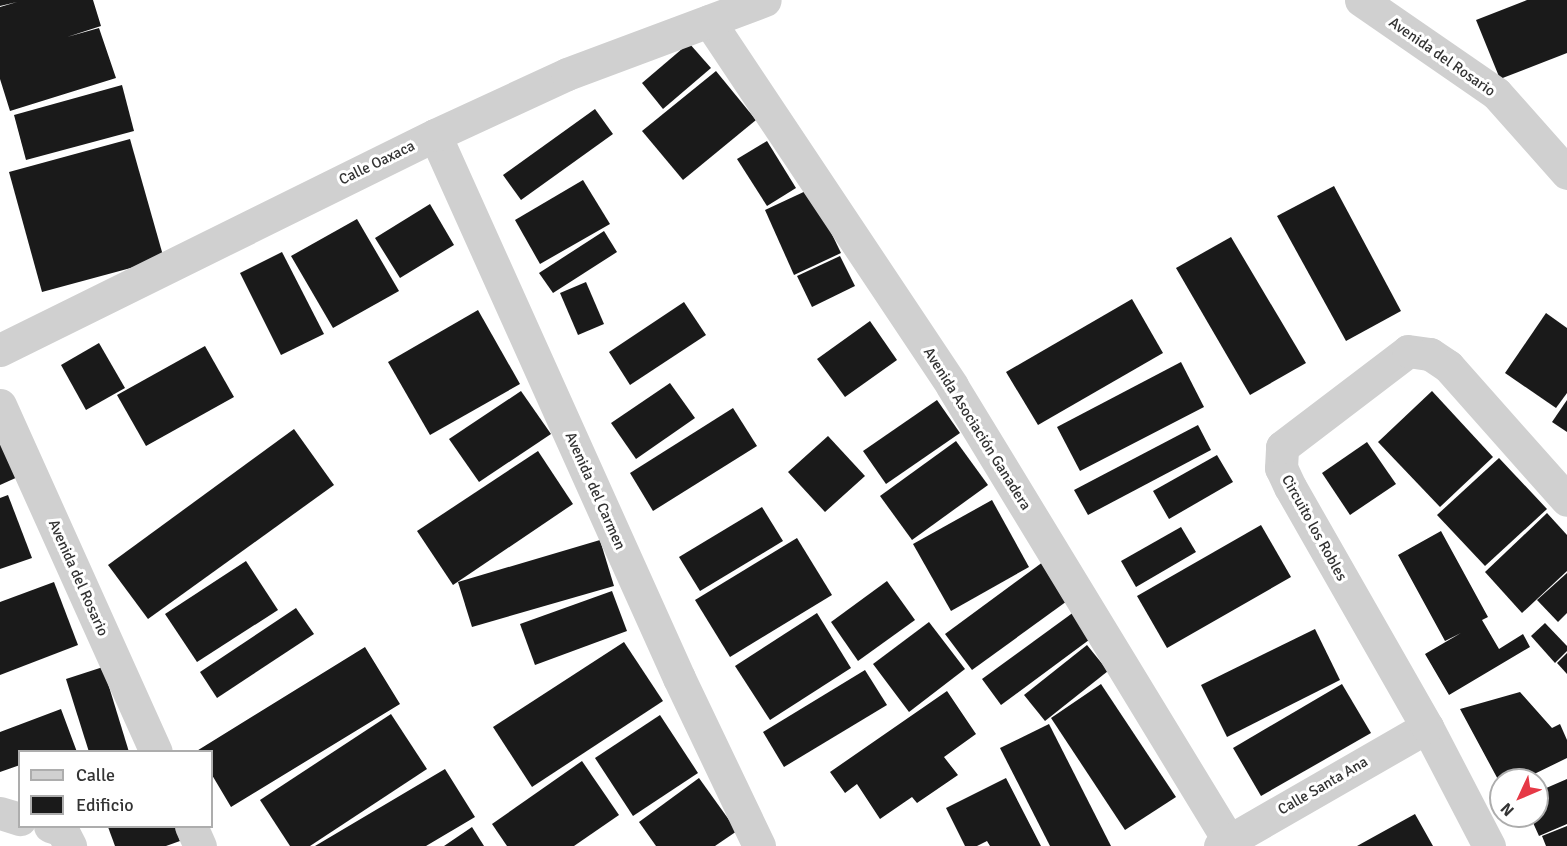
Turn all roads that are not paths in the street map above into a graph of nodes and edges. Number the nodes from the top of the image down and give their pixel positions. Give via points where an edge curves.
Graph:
1 (765, 0) edge
2 (1361, 0) edge
3 (709, 21) junction
4 (435, 135) junction
5 (1567, 173) edge
6 (0, 350) edge
7 (0, 405) edge
8 (1567, 500) edge
9 (1427, 727) junction
10 (155, 750) edge
11 (0, 813) edge
12 (18, 818) edge
13 (56, 828) edge
14 (192, 828) edge
15 (1227, 844) edge
16 (70, 846) edge
17 (200, 846) edge
18 (759, 846) edge
19 (1490, 846) edge

1 - 3 street, Calle Oaxaca
2 - 5 street, Avenida del Rosario via 1496,93
3 - 4 street, Calle Oaxaca via 567,74
3 - 15 street, Avenida Asociación Ganadera via 952,386
4 - 6 street, Calle Oaxaca
4 - 18 street, Avenida del Carmen via 679,678
7 - 10 street, Avenida del Rosario
8 - 9 street, Circuito los Robles via 1448,366 1430,354 1408,351 1282,447 1281,468 1290,487
9 - 15 street, Calle Santa Ana
9 - 19 street, Circuito los Robles
11 - 12 street
13 - 16 street via 62,830
14 - 17 street

